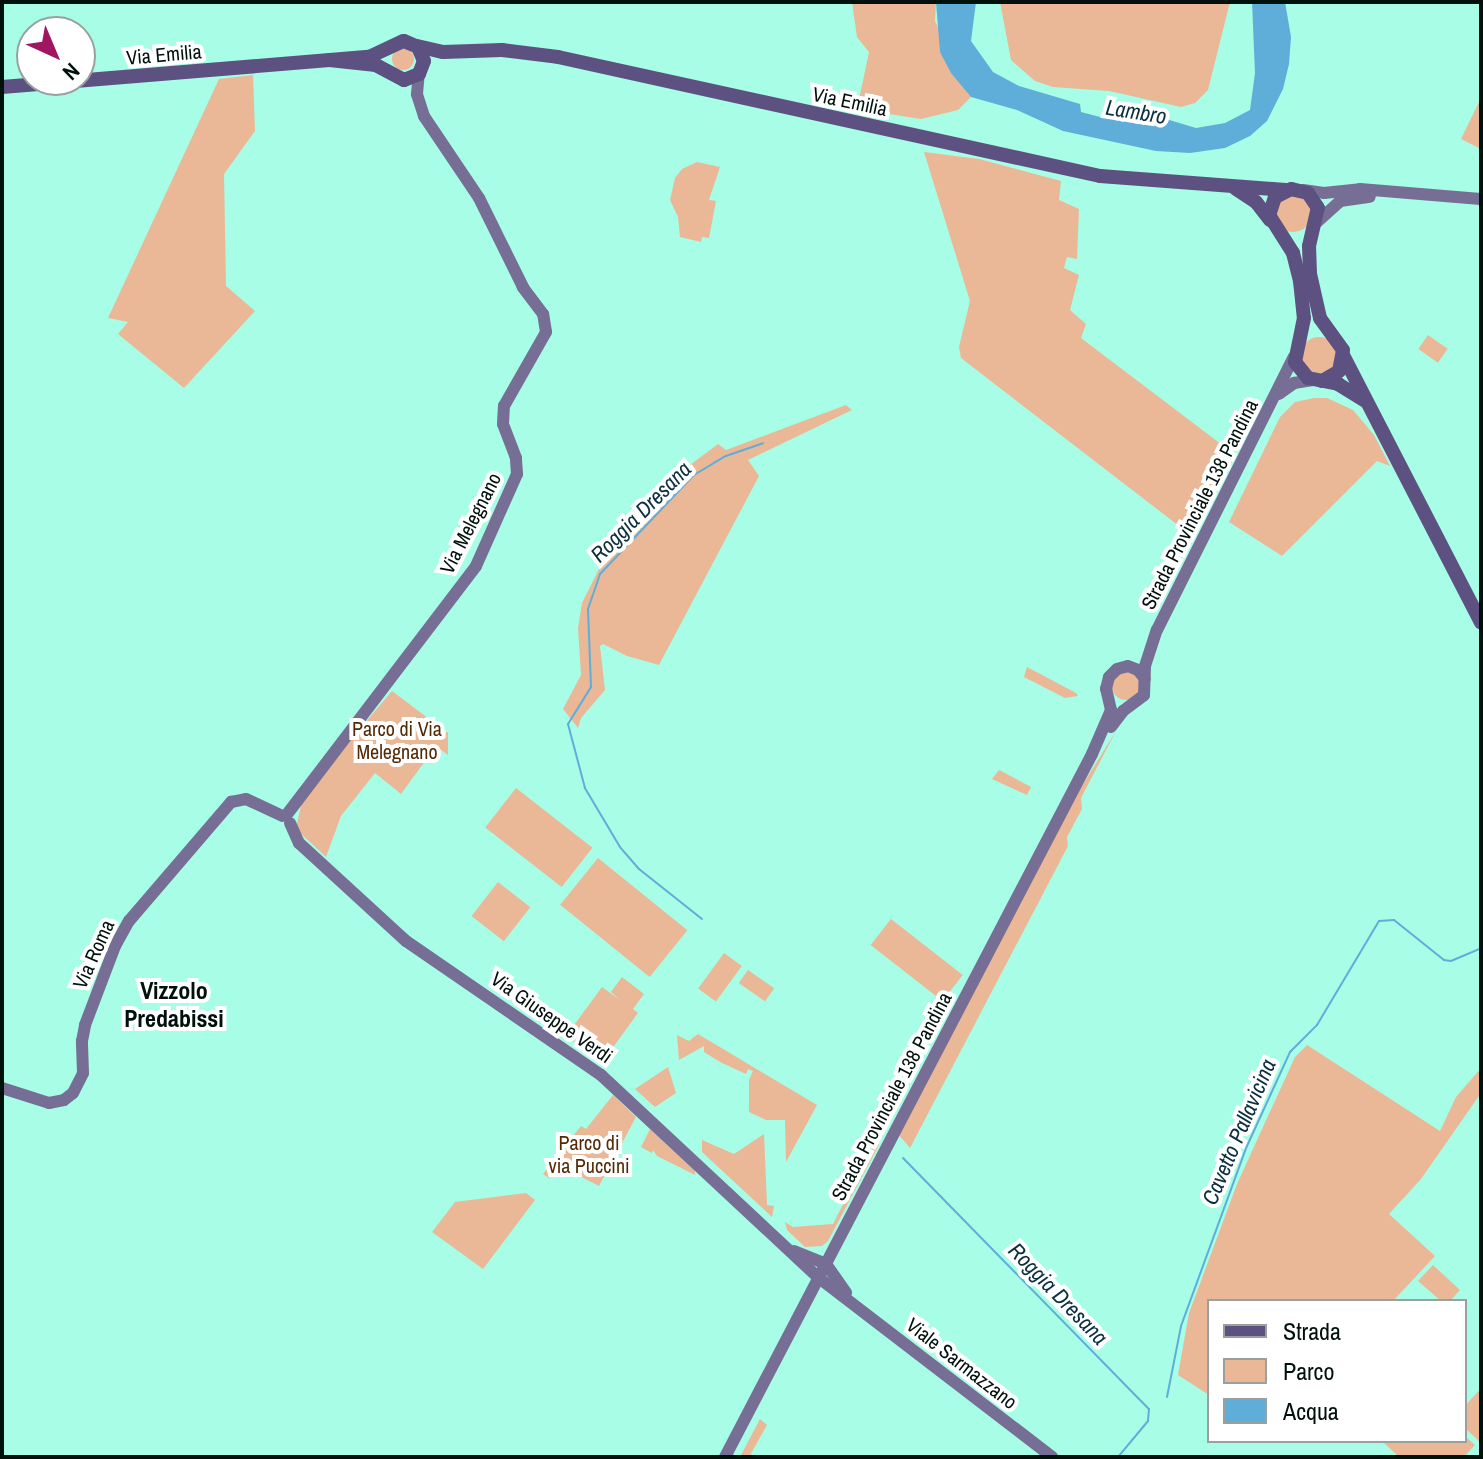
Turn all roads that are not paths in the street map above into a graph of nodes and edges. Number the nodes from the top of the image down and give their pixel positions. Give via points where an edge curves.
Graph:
1 (392, 46) junction
2 (417, 46) junction
3 (461, 52) junction
4 (329, 60) junction
5 (420, 72) junction
6 (393, 76) junction
7 (2, 87) edge
8 (417, 98) junction
9 (1232, 187) junction
10 (1285, 190) junction
11 (1303, 190) junction
12 (1481, 201) edge
13 (1316, 224) junction
14 (1274, 226) junction
15 (1337, 339) junction
16 (1296, 351) junction
17 (1344, 357) junction
18 (1317, 381) junction
19 (1277, 396) junction
20 (1364, 400) junction
21 (1481, 623) edge
22 (1157, 630) junction
23 (1126, 666) junction
24 (1145, 679) junction
25 (1110, 699) junction
26 (1133, 706) junction
27 (1092, 754) junction
28 (287, 817) junction
29 (2, 1088) edge
30 (791, 1249) junction
31 (826, 1264) junction
32 (819, 1278) junction
33 (850, 1299) junction
34 (725, 1457) edge
35 (1052, 1457) edge

1 - 2 main road via 404,41
1 - 4 main road, Via Emilia via 375,55
1 - 6 main road via 385,58
2 - 3 main road, Via Emilia
2 - 5 main road via 424,58
3 - 5 main road, Via Emilia via 437,58
3 - 9 main road, Via Emilia via 502,50 558,57 1085,173
4 - 6 main road, Via Emilia via 369,64
4 - 7 main road, Via Emilia
5 - 6 main road via 410,79
5 - 8 street
6 - 8 street, Via Melegnano
8 - 28 street, Via Melegnano via 543,314 546,332 504,406 516,478 476,566
9 - 10 main road, Via Emilia
9 - 14 main road via 1256,202
10 - 11 main road
10 - 14 main road via 1271,203
11 - 12 street via 1365,189
11 - 13 main road via 1316,202
12 - 13 street via 1358,197 1337,203
13 - 14 main road via 1297,237
13 - 15 main road via 1308,251 1311,278 1320,318
14 - 16 main road via 1293,253 1300,281 1304,317
15 - 16 main road via 1319,332 1307,335
15 - 17 main road
16 - 18 main road via 1300,372
16 - 19 street, Strada Provinciale 138 Pandina
17 - 18 main road via 1336,375
17 - 20 main road
18 - 19 street, Strada Provinciale 138 Pandina via 1294,383
18 - 20 main road via 1343,386
19 - 22 street, Strada Provinciale 138 Pandina
20 - 21 main road via 1385,431
22 - 23 street, Strada Provinciale 138 Pandina
22 - 24 street, Strada Provinciale 138 Pandina
23 - 24 street
23 - 25 street via 1108,678
24 - 26 street via 1144,695
25 - 26 street
25 - 27 street, Strada Provinciale 138 Pandina via 1111,713
26 - 27 street, Strada Provinciale 138 Pandina via 1119,715
27 - 31 street, Strada Provinciale 138 Pandina
28 - 29 street, Via Roma via 237,799 123,931 85,1025 83,1073 73,1093 56,1103
28 - 30 street, Via Giuseppe Verdi via 299,843 406,941 571,1052
30 - 31 street
30 - 32 street
31 - 32 street, Strada Provinciale 138 Pandina
31 - 33 street
32 - 33 street
32 - 34 street, Strada Provinciale 138 Pandina
33 - 35 street, Viale Sarmazzano

